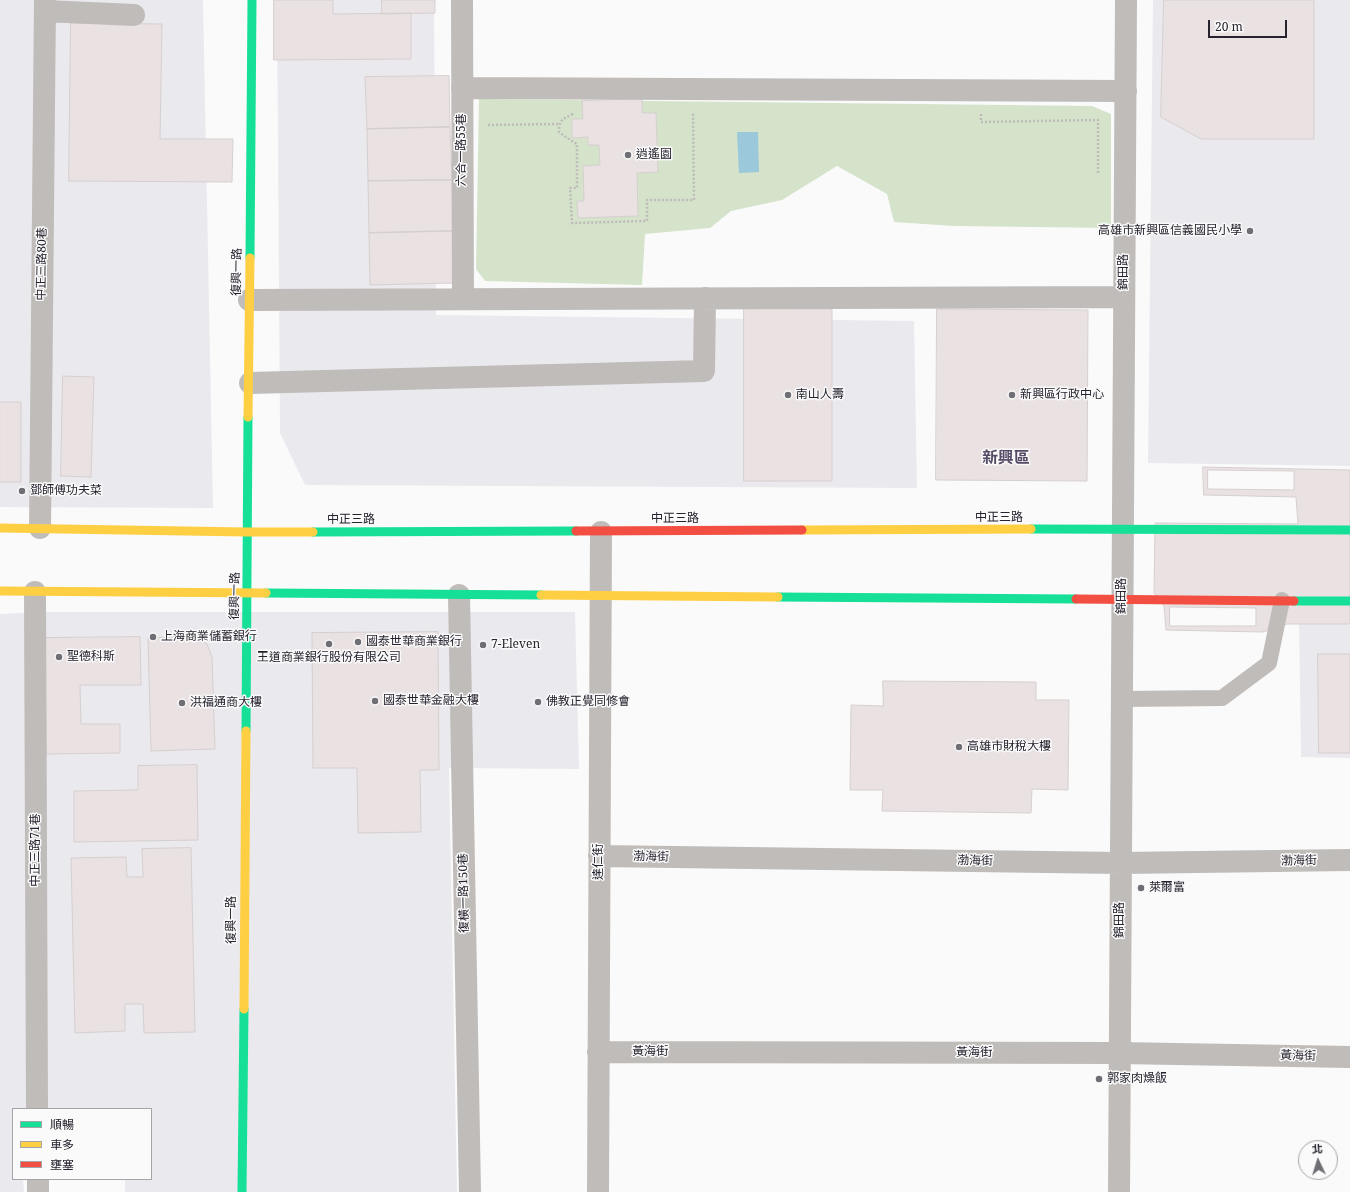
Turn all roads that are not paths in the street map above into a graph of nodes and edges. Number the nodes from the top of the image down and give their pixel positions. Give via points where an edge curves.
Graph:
1 (252, 0) edge
2 (462, 0) edge
3 (1126, 0) edge
4 (45, 5) edge
5 (134, 15) dead end
6 (462, 88) junction
7 (1126, 91) junction
8 (1124, 297) junction
9 (705, 298) junction
10 (463, 299) junction
11 (249, 300) junction
12 (250, 383) junction
13 (0, 528) edge
14 (40, 528) junction
15 (1123, 529) junction
16 (1350, 530) edge
17 (248, 532) junction
18 (601, 532) junction
19 (0, 592) edge
20 (35, 592) junction
21 (246, 593) junction
22 (459, 595) junction
23 (601, 595) junction
24 (1122, 599) junction
25 (1282, 600) junction
26 (1350, 601) edge
27 (1122, 699) junction
28 (599, 856) junction
29 (1350, 860) edge
30 (1121, 863) junction
31 (598, 1052) junction
32 (1119, 1053) junction
33 (1350, 1057) edge
34 (37, 1108) edge
35 (38, 1180) edge
36 (38, 1192) edge
37 (242, 1192) edge
38 (470, 1192) edge
39 (598, 1192) edge
40 (1119, 1192) edge

1 - 11 street, 復興一路
2 - 6 street, 六合一路55巷
3 - 7 street, 錦田路
4 - 5 street
4 - 14 street, 中正三路80巷
6 - 7 street
6 - 10 street, 六合一路55巷
7 - 8 street, 錦田路
8 - 9 street
8 - 15 street, 錦田路
9 - 10 street
9 - 12 street via 704,371
10 - 11 street
11 - 12 street, 復興一路
12 - 17 street, 復興一路
13 - 14 street, 中正三路
14 - 17 street, 中正三路
15 - 16 street, 中正三路
15 - 18 street, 中正三路
15 - 24 street, 錦田路
17 - 18 street, 中正三路
17 - 21 street, 復興一路
18 - 23 street, 達仁街
19 - 20 street
20 - 21 street
20 - 34 street, 中正三路71巷
21 - 22 street
21 - 37 street, 復興一路
22 - 23 street
22 - 38 street, 復橫一路150巷
23 - 24 street
23 - 28 street, 達仁街
24 - 25 street
24 - 27 street, 錦田路
25 - 26 street
25 - 27 lane via 1269,662 1222,698
27 - 30 street, 錦田路
28 - 30 street, 渤海街
28 - 31 street, 達仁街
29 - 30 street, 渤海街
30 - 32 street, 錦田路
31 - 32 street, 黃海街
31 - 39 street, 達仁街
32 - 33 street, 黃海街
32 - 40 street, 錦田路
35 - 36 street

